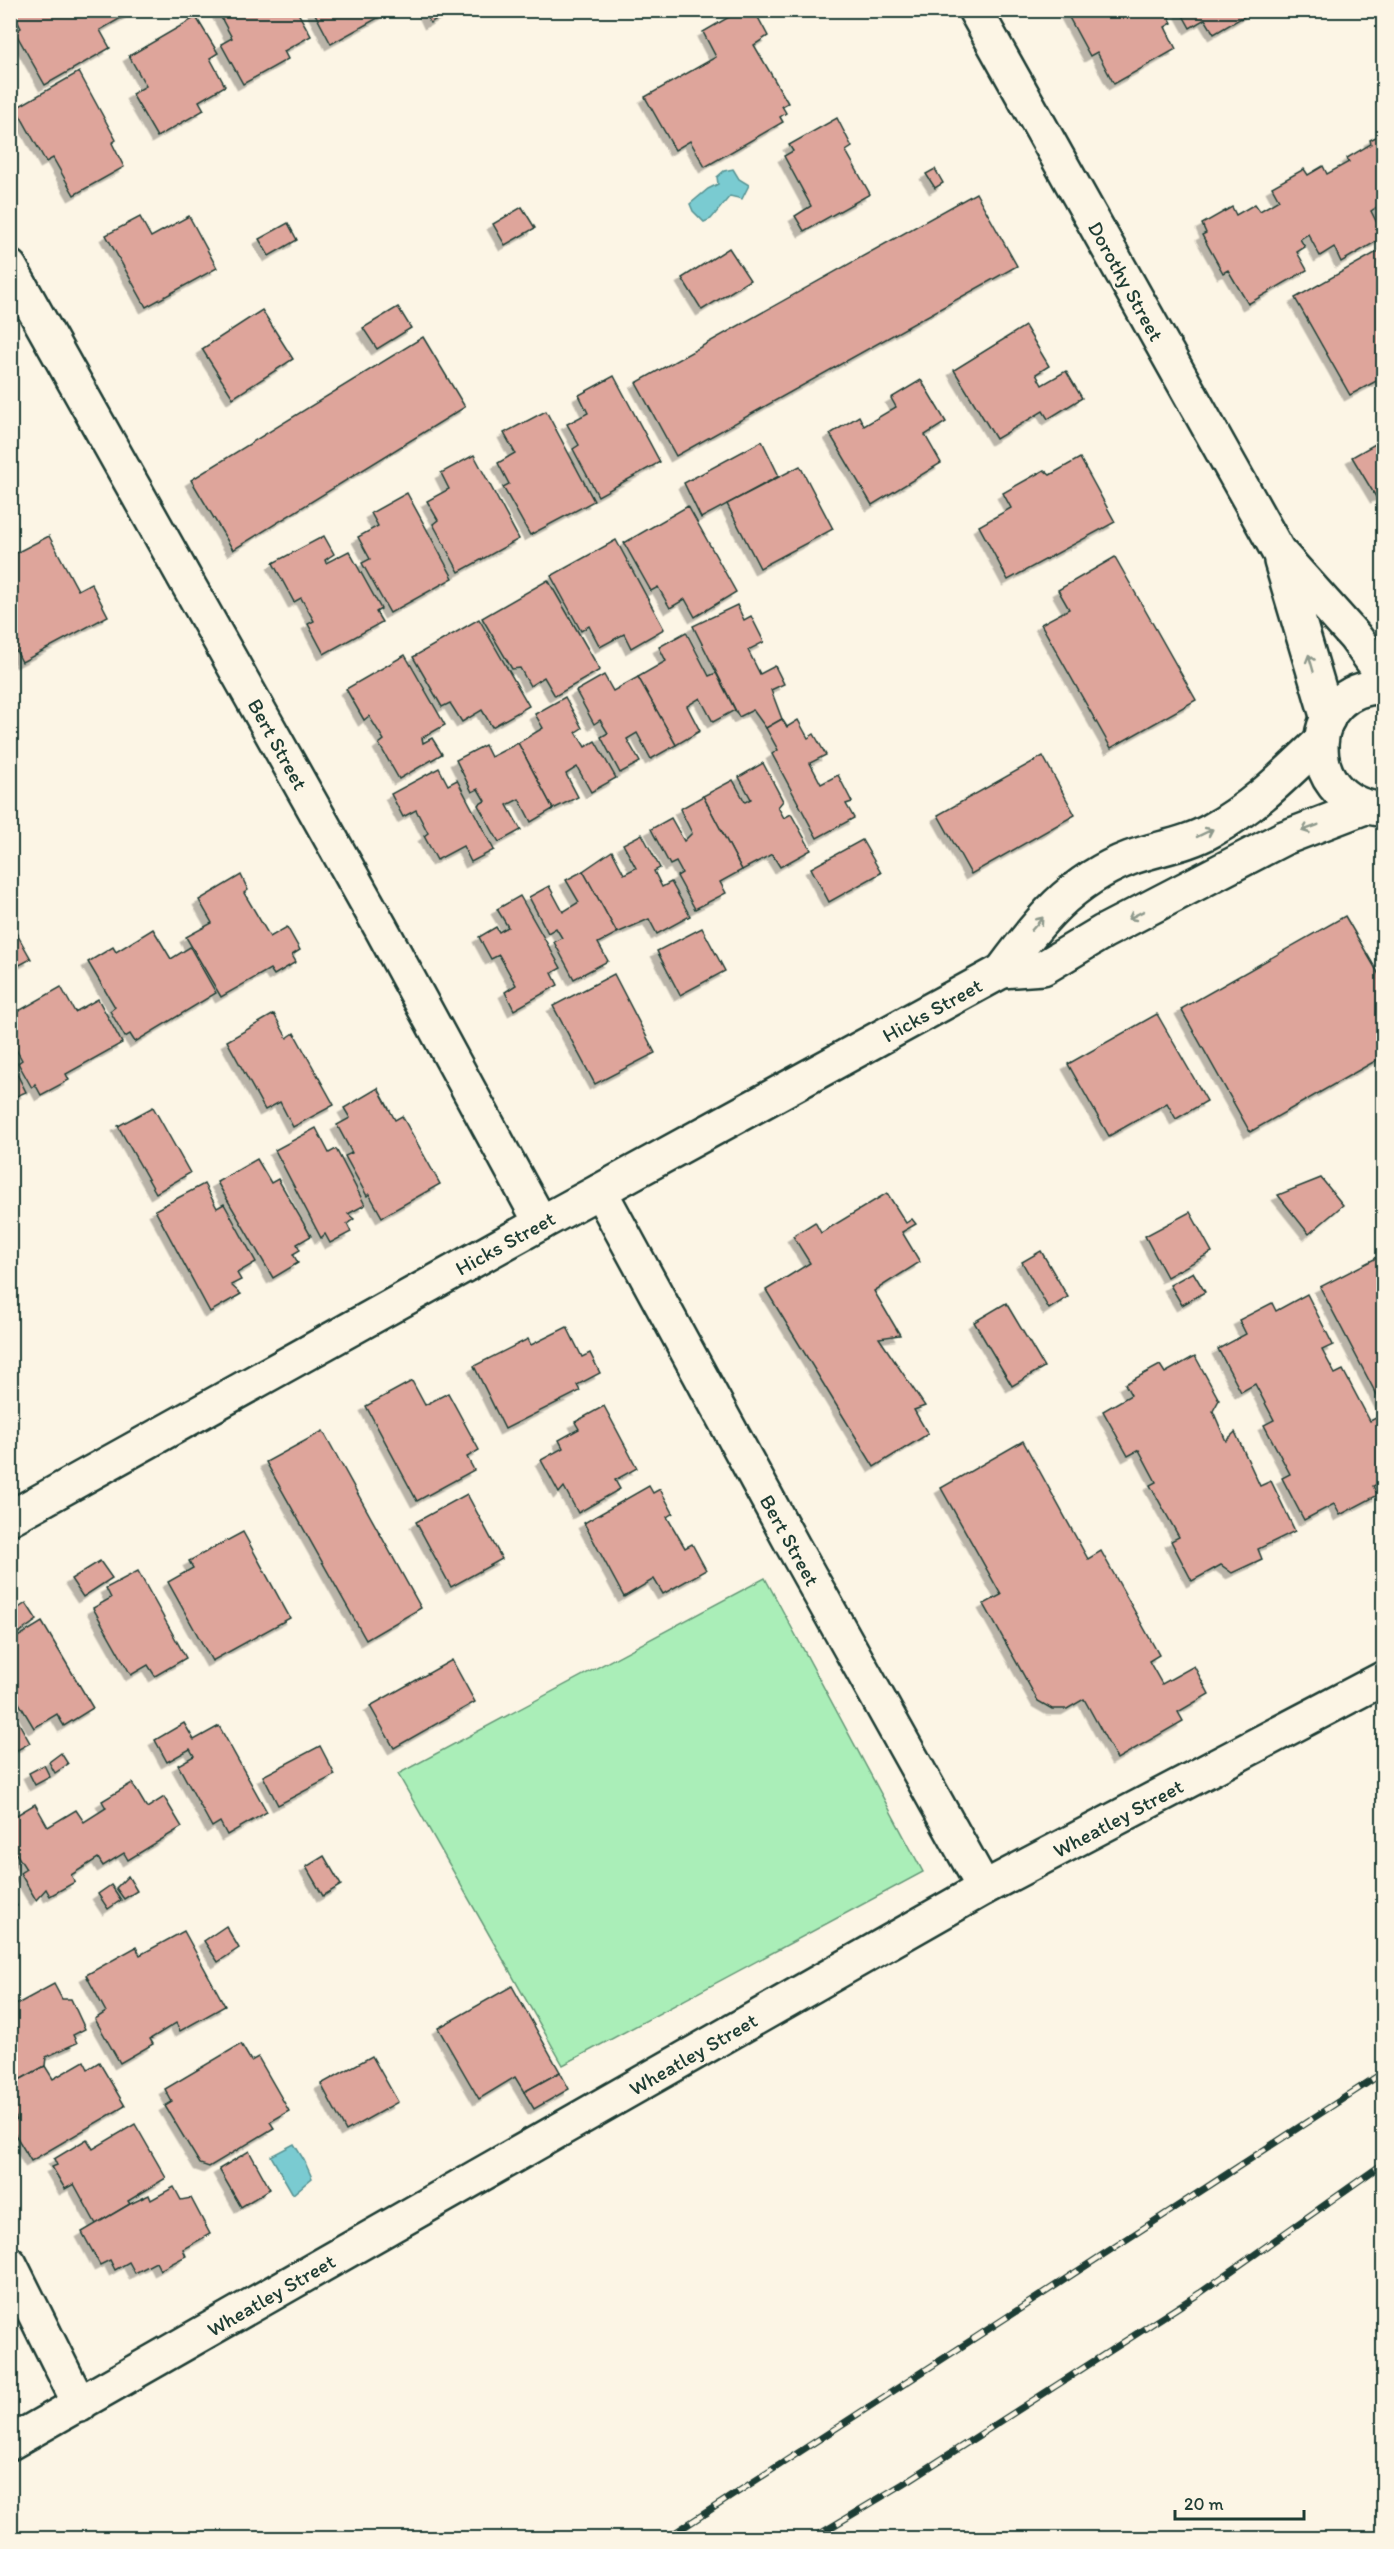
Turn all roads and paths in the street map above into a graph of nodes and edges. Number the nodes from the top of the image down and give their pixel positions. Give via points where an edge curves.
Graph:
1 (975, 10) edge
2 (10, 267) edge
3 (1278, 551) junction
4 (1383, 677) edge
5 (1383, 687) edge
6 (1324, 730) junction
7 (1374, 808) edge
8 (1002, 970) junction
9 (600, 1191) junction
10 (541, 1223) junction
11 (10, 1518) edge
12 (1383, 1678) edge
13 (984, 1888) junction
14 (10, 2264) edge
15 (80, 2405) junction
16 (10, 2443) edge

1 - 3 street, Dorothy Street
2 - 10 street, Bert Street via 381,928
3 - 4 street, Dorothy Street via 1354,637
6 -> 3 street, Dorothy Street
5 - 6 street, Hicks Street via 1372,686 1354,693 1339,704
6 - 7 street, Dorothy Street via 1321,758 1335,789 1349,800
8 -> 6 street, Hicks Street via 1038,923 1065,896 1088,879 1132,858 1210,831 1263,796
7 -> 8 street, Hicks Street via 1284,838 1102,932 1043,968
8 - 9 street, Hicks Street
9 - 10 street, Hicks Street
9 - 13 street, Bert Street
10 - 11 street, Hicks Street
12 - 13 street, Wheatley Street
13 - 15 street, Wheatley Street
14 - 15 street
15 - 16 street, Wheatley Street

